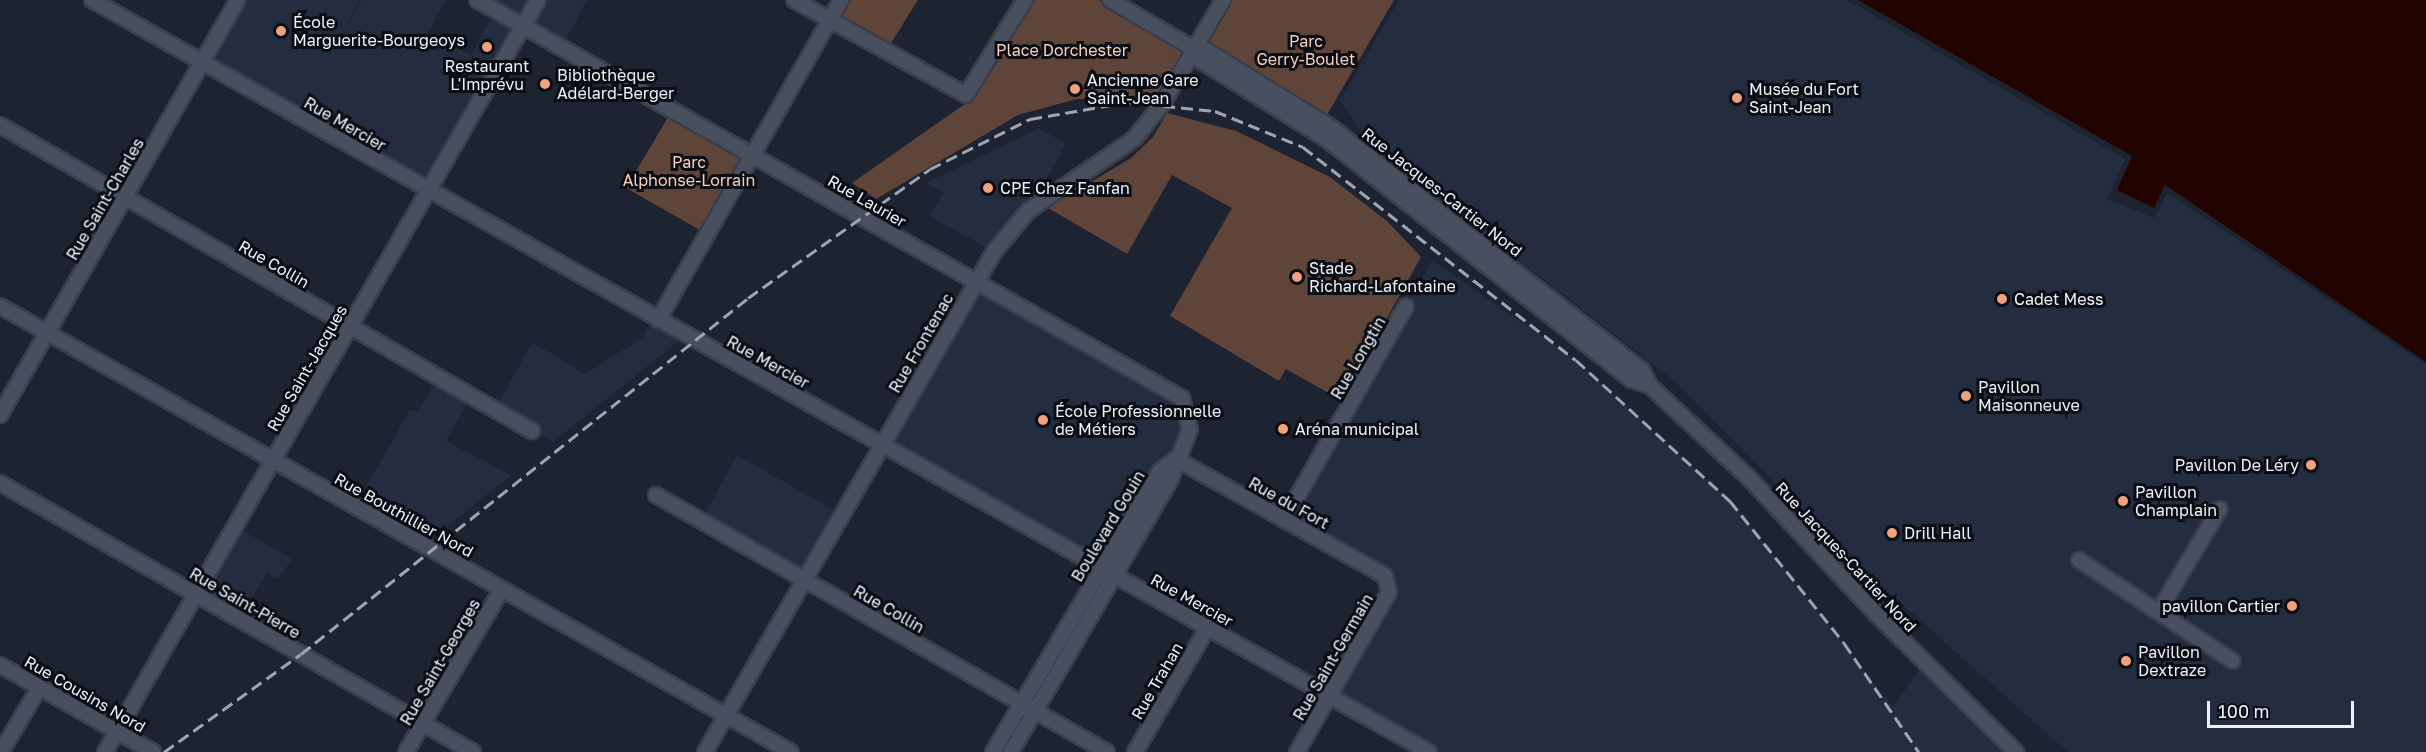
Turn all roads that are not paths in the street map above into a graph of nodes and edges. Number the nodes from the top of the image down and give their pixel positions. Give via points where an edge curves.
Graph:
1 (93, 0) edge
2 (238, 0) edge
3 (477, 0) edge
4 (538, 0) edge
5 (794, 0) edge
6 (840, 0) edge
7 (1025, 0) edge
8 (1110, 0) edge
9 (1223, 0) edge
10 (829, 20) junction
11 (523, 26) junction
12 (1196, 50) junction
13 (202, 62) junction
14 (0, 125) edge
15 (753, 154) junction
16 (428, 191) junction
17 (125, 197) junction
18 (975, 280) junction
19 (0, 306) edge
20 (1406, 306) dead end
21 (658, 320) junction
22 (350, 326) junction
23 (47, 332) junction
24 (0, 415) edge
25 (532, 431) dead end
26 (881, 444) junction
27 (1176, 459) junction
28 (273, 460) junction
29 (0, 483) edge
30 (656, 495) dead end
31 (2220, 509) dead end
32 (1284, 520) junction
33 (2079, 560) dead end
34 (1109, 571) junction
35 (1385, 576) joint
36 (804, 579) junction
37 (2113, 582) junction
38 (502, 589) junction
39 (196, 594) junction
40 (2127, 601) dead end
41 (2158, 612) junction
42 (1208, 627) junction
43 (2233, 661) dead end
44 (0, 665) edge
45 (39, 688) junction
46 (1329, 696) junction
47 (1022, 704) junction
48 (1035, 711) junction
49 (726, 716) junction
50 (423, 723) junction
51 (117, 732) junction
52 (1, 752) edge
53 (105, 752) edge
54 (153, 752) edge
55 (406, 752) edge
56 (473, 752) edge
57 (705, 752) edge
58 (791, 752) edge
59 (993, 752) edge
60 (1011, 752) edge
61 (1107, 752) edge
62 (1136, 752) edge
63 (1296, 752) edge
64 (1429, 752) edge
65 (2016, 752) edge

1 - 13 street, Rue Mercier
2 - 13 street, Rue Saint-Charles
3 - 11 street, Rue Laurier
4 - 11 street, Rue Saint-Jacques
5 - 10 street
6 - 10 street
7 - 10 street via 966,95
8 - 12 street, Rue Jacques-Cartier Nord
9 - 12 street, Rue Frontenac
10 - 15 street
11 - 15 street, Rue Laurier
11 - 16 street, Rue Saint-Jacques
12 - 18 street, Rue Frontenac via 1134,139 1028,211
12 - 65 street, Rue Jacques-Cartier Nord via 1198,59 1329,141 1632,380 1650,386 1748,477 1884,622
13 - 16 street, Rue Mercier
13 - 17 street, Rue Saint-Charles
14 - 17 street, Rue Collin
15 - 18 street, Rue Laurier
15 - 21 street
16 - 21 street, Rue Mercier
16 - 22 street, Rue Saint-Jacques
17 - 22 street, Rue Collin
17 - 23 street, Rue Saint-Charles
18 - 26 street, Rue Frontenac
18 - 27 street, Rue Laurier via 1182,398 1190,429
19 - 23 street, Rue Bouthillier Nord
20 - 32 street, Rue Longtin
21 - 26 street, Rue Mercier
22 - 25 street, Rue Collin
22 - 28 street, Rue Saint-Jacques
23 - 24 street, Rue Saint-Charles
23 - 28 street, Rue Bouthillier Nord
26 - 34 street, Rue Mercier
26 - 36 street, Rue Frontenac
27 - 32 street, Rue du Fort
27 - 34 street, Boulevard Gouin via 1171,479
28 - 38 street, Rue Bouthillier Nord
28 - 39 street, Rue Saint-Jacques
29 - 39 street, Rue Saint-Pierre
30 - 36 street, Rue Collin
31 - 41 street
32 - 35 street, Rue du Fort
33 - 37 street
34 - 42 street, Rue Mercier
34 - 47 street, Boulevard Gouin
34 - 48 street, Boulevard Gouin
35 - 46 street, Rue Saint-Germain via 1389,592
36 - 47 street, Rue Collin
36 - 49 street, Rue Frontenac
37 - 40 street
37 - 41 street
38 - 49 street, Rue Bouthillier Nord
38 - 50 street, Rue Saint-Georges
39 - 50 street, Rue Saint-Pierre
39 - 51 street, Rue Saint-Jacques
41 - 43 street
42 - 46 street, Rue Mercier
42 - 62 street, Rue Trahan
44 - 45 street, Rue Cousins Nord
45 - 51 street, Rue Cousins Nord
45 - 52 street
46 - 63 street, Rue Saint-Germain
46 - 64 street, Rue Mercier
47 - 48 street, Rue Collin
47 - 59 street, Boulevard Gouin
48 - 60 street, Boulevard Gouin
48 - 61 street, Rue Collin
49 - 57 street, Rue Frontenac
49 - 58 street, Rue Bouthillier Nord
50 - 55 street, Rue Saint-Georges
50 - 56 street, Rue Saint-Pierre
51 - 53 street, Rue Saint-Jacques
51 - 54 street, Rue Cousins Nord

